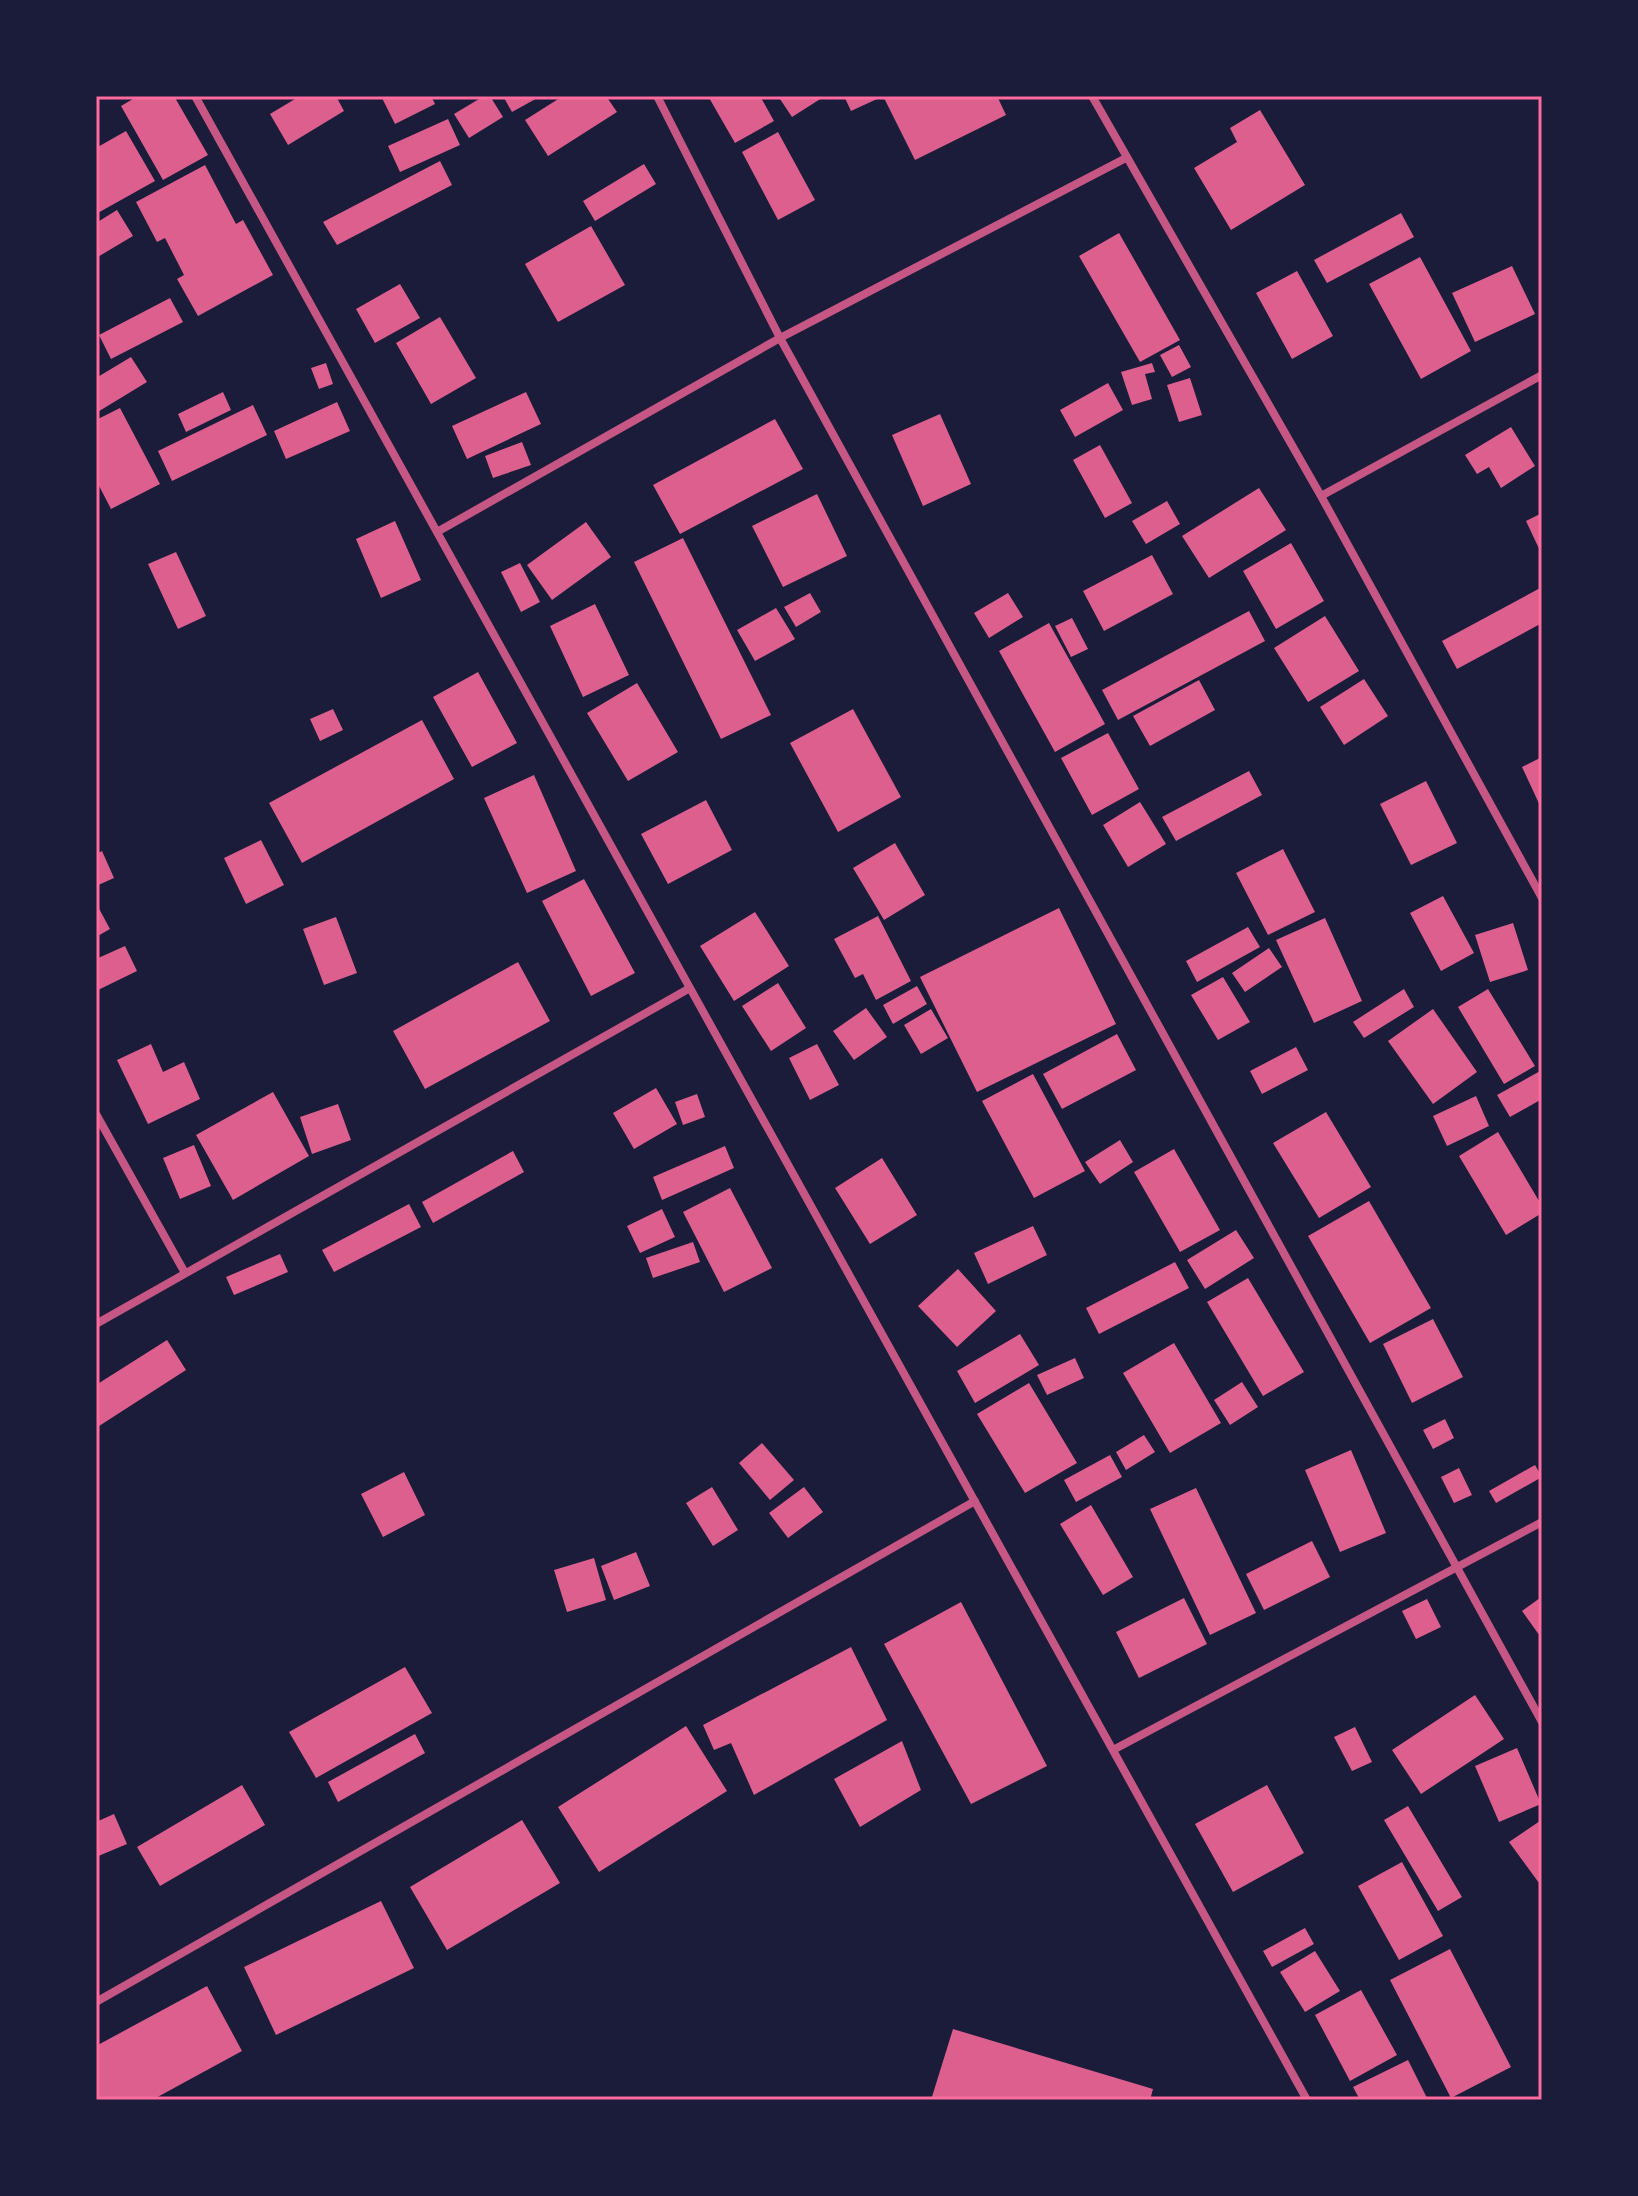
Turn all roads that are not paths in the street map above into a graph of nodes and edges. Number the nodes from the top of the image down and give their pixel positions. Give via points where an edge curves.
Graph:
1 (195, 96) edge
2 (657, 96) edge
3 (1092, 96) edge
4 (1126, 158) junction
5 (780, 338) junction
6 (1542, 375) edge
7 (1321, 496) junction
8 (437, 532) junction
9 (1542, 898) edge
10 (690, 988) junction
11 (96, 1114) edge
12 (185, 1273) junction
13 (96, 1324) edge
14 (975, 1501) junction
15 (1542, 1522) edge
16 (1456, 1569) junction
17 (1542, 1722) edge
18 (1113, 1750) junction
19 (96, 2002) edge
20 (1307, 2100) edge

1 - 8 street
2 - 5 street
3 - 4 street
4 - 5 street
4 - 7 street
5 - 8 street
5 - 16 street
6 - 7 street
7 - 9 street
8 - 10 street
10 - 12 street
10 - 14 street
11 - 12 street
12 - 13 street
14 - 18 street
14 - 19 street
15 - 16 street
16 - 17 street
16 - 18 street
18 - 20 street

